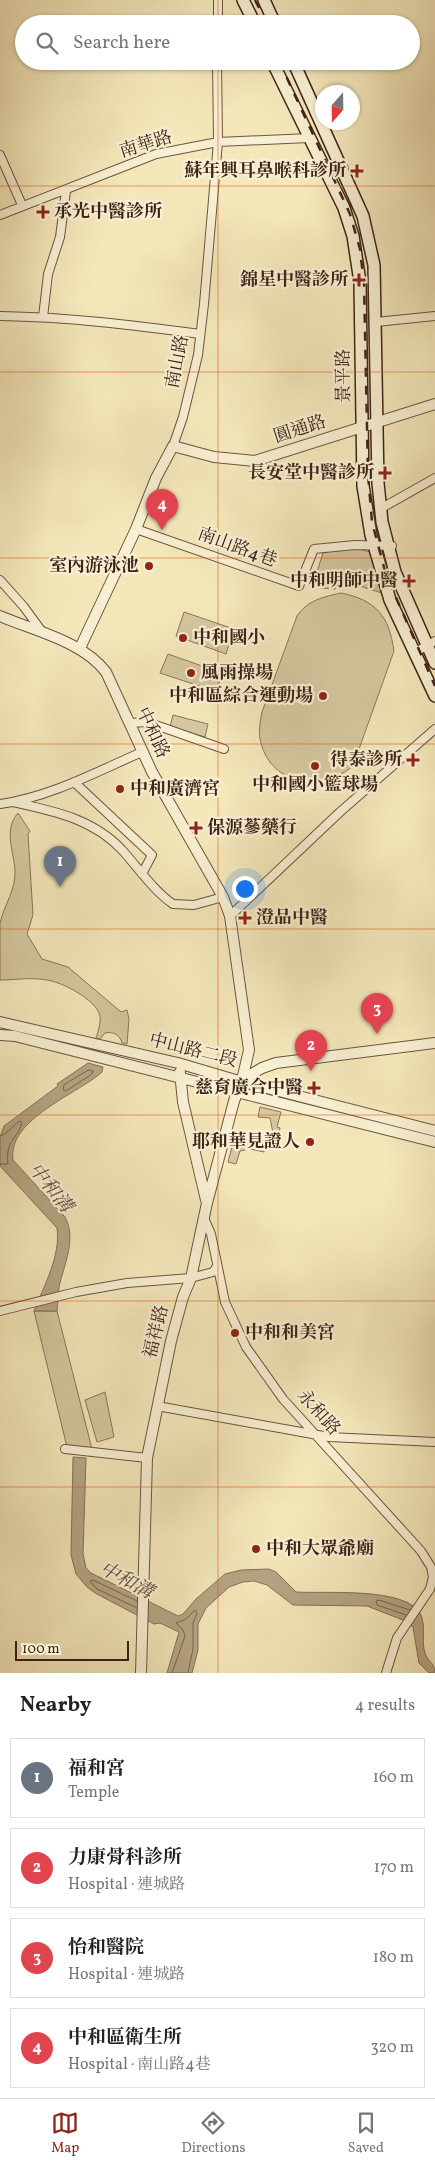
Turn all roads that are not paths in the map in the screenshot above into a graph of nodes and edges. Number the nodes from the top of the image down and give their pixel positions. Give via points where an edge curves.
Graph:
1 (218, 0) edge
2 (244, 0) edge
3 (264, 0) edge
4 (218, 15) edge
5 (251, 15) edge
6 (271, 15) edge
7 (217, 70) edge
8 (276, 70) edge
9 (296, 70) edge
10 (309, 138) junction
11 (218, 142) junction
12 (0, 155) edge
13 (66, 191) junction
14 (22, 205) junction
15 (0, 216) edge
16 (0, 316) edge
17 (435, 316) edge
18 (44, 317) junction
19 (376, 322) junction
20 (200, 334) junction
21 (435, 404) edge
22 (376, 422) junction
23 (362, 428) junction
24 (173, 446) junction
25 (435, 478) edge
26 (380, 509) junction
27 (136, 529) junction
28 (373, 546) junction
29 (391, 546) junction
30 (0, 580) edge
31 (0, 616) edge
32 (44, 634) junction
33 (431, 644) edge
34 (80, 648) junction
35 (414, 652) junction
36 (435, 662) edge
37 (435, 696) edge
38 (130, 723) junction
39 (435, 729) edge
40 (224, 749) dead end
41 (142, 752) junction
42 (74, 782) junction
43 (13, 802) junction
44 (0, 804) edge
45 (142, 874) junction
46 (223, 897) junction
47 (230, 916) junction
48 (0, 1022) edge
49 (0, 1035) edge
50 (435, 1042) edge
51 (178, 1062) junction
52 (181, 1077) junction
53 (242, 1080) junction
54 (238, 1091) junction
55 (435, 1131) edge
56 (435, 1142) edge
57 (207, 1203) junction
58 (204, 1218) junction
59 (217, 1266) junction
60 (191, 1278) junction
61 (0, 1311) edge
62 (157, 1406) junction
63 (315, 1435) junction
64 (435, 1442) edge
65 (65, 1449) dead end
66 (147, 1458) junction
67 (141, 1673) edge
68 (386, 1673) edge

1 - 4 street
2 - 5 main road
3 - 6 main road
7 - 11 street, 南山路
8 - 10 main road, 景平路
9 - 19 main road, 景平路 via 363,216 374,265
10 - 11 street, 南華路
10 - 23 main road, 景平路 via 344,208 358,258
11 - 13 street, 南華路 via 156,154 91,178
11 - 20 street, 南山路
12 - 14 street
13 - 14 street, 南華路
13 - 18 street via 60,237 48,274
14 - 15 street, 南華路
16 - 18 street
17 - 19 street
18 - 20 street
19 - 22 main road, 景平路
20 - 24 street, 南山路 via 193,378
21 - 22 street, 圓通路
22 - 23 street, 圓通路
22 - 26 main road, 景平路
23 - 24 street, 圓通路 via 255,461 214,457
23 - 28 main road, 景平路 via 363,486
24 - 27 street, 南山路
25 - 26 street
26 - 29 main road, 景平路
27 - 28 street, 南山路4巷 via 299,586 314,549
27 - 34 street, 南山路
28 - 29 street, 南山路4巷
28 - 35 main road, 景平路 via 390,600
29 - 33 main road, 景平路 via 405,599
30 - 32 street
31 - 32 street, 中和路
32 - 34 street, 中和路
33 - 35 street
33 - 36 main road, 景平路
34 - 38 street, 中和路 via 95,658 106,672
35 - 37 main road, 景平路
38 - 40 street via 147,722
38 - 41 street, 中和路
39 - 47 street via 340,812
41 - 42 street
41 - 46 street, 中和路
42 - 43 street
42 - 45 street via 152,855
43 - 44 street
43 - 45 street via 65,814 90,825 107,836
45 - 46 street via 174,904 194,905
46 - 47 street, 中和路
47 - 53 street, 中和路 via 249,1050
48 - 51 street, 中山路二段
49 - 52 street, 中山路二段
50 - 53 street via 276,1063
51 - 52 street
51 - 53 street, 中山路二段
52 - 54 street, 中山路二段
52 - 57 street via 183,1102
53 - 54 street, 中和路
53 - 55 street, 中山路二段
54 - 56 street, 中山路二段
54 - 57 street, 福祥路
57 - 58 street, 福祥路
58 - 59 street, 永和路 via 211,1234
58 - 60 street, 福祥路
59 - 60 street via 213,1272
59 - 63 street, 永和路 via 225,1302 246,1347 274,1387
60 - 61 street via 127,1283
60 - 62 street, 福祥路 via 183,1297
62 - 63 street
62 - 66 street, 福祥路
63 - 64 street
63 - 68 street, 永和路 via 421,1551 431,1567 430,1589 404,1624
65 - 66 street
66 - 67 street, 福祥路

